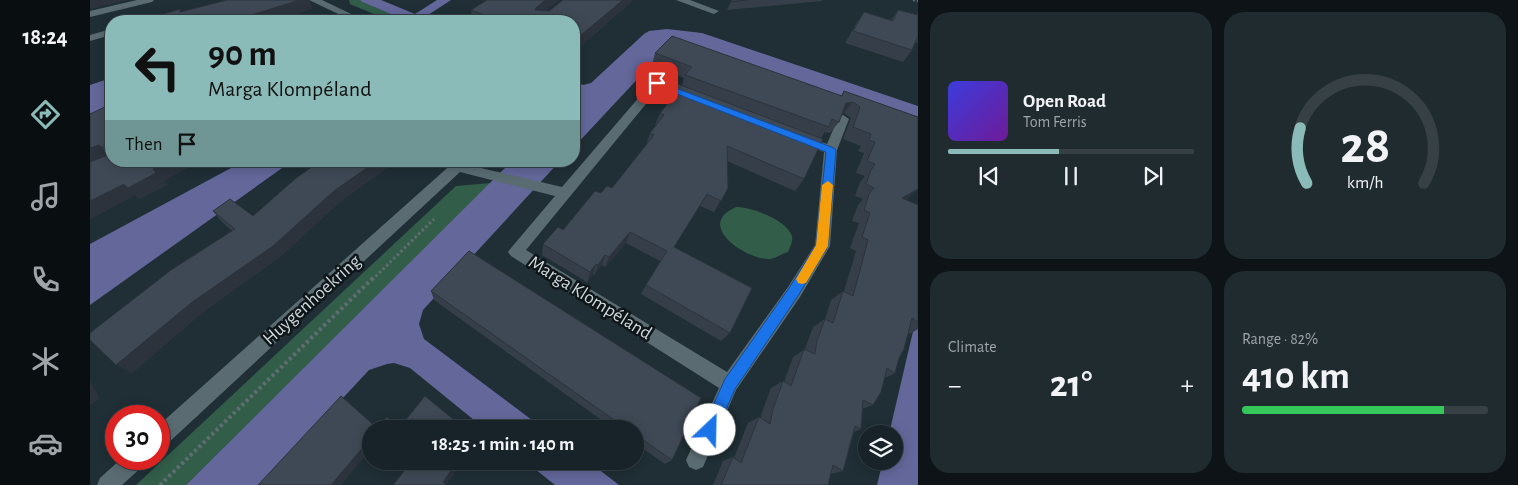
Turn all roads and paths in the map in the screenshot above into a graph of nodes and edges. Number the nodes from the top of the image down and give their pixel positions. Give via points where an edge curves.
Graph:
1 (148, 0) edge
2 (681, 0) edge
3 (913, 0) edge
4 (321, 1) edge
5 (918, 1) edge
6 (714, 11) dead end
7 (90, 14) edge
8 (349, 15) edge
9 (105, 34) edge
10 (90, 38) edge
11 (703, 101) edge
12 (843, 119) edge
13 (785, 133) edge
14 (831, 150) junction
15 (458, 167) edge
16 (470, 167) edge
17 (565, 193) junction
18 (438, 214) dead end
19 (730, 384) junction
20 (170, 428) edge
21 (696, 460) dead end
22 (124, 470) edge
23 (107, 485) edge
24 (160, 485) edge

1 - 7 street
2 - 6 street
3 - 5 path
4 - 8 street
9 - 10 street
11 - 17 street, Marga Klompéland via 657,83
12 - 14 street
13 - 14 street
14 - 19 street via 822,246
15 - 20 street, Huygenhoekring
16 - 17 street
17 - 19 street, Marga Klompéland via 516,252
18 - 24 path
19 - 21 street
22 - 23 street

